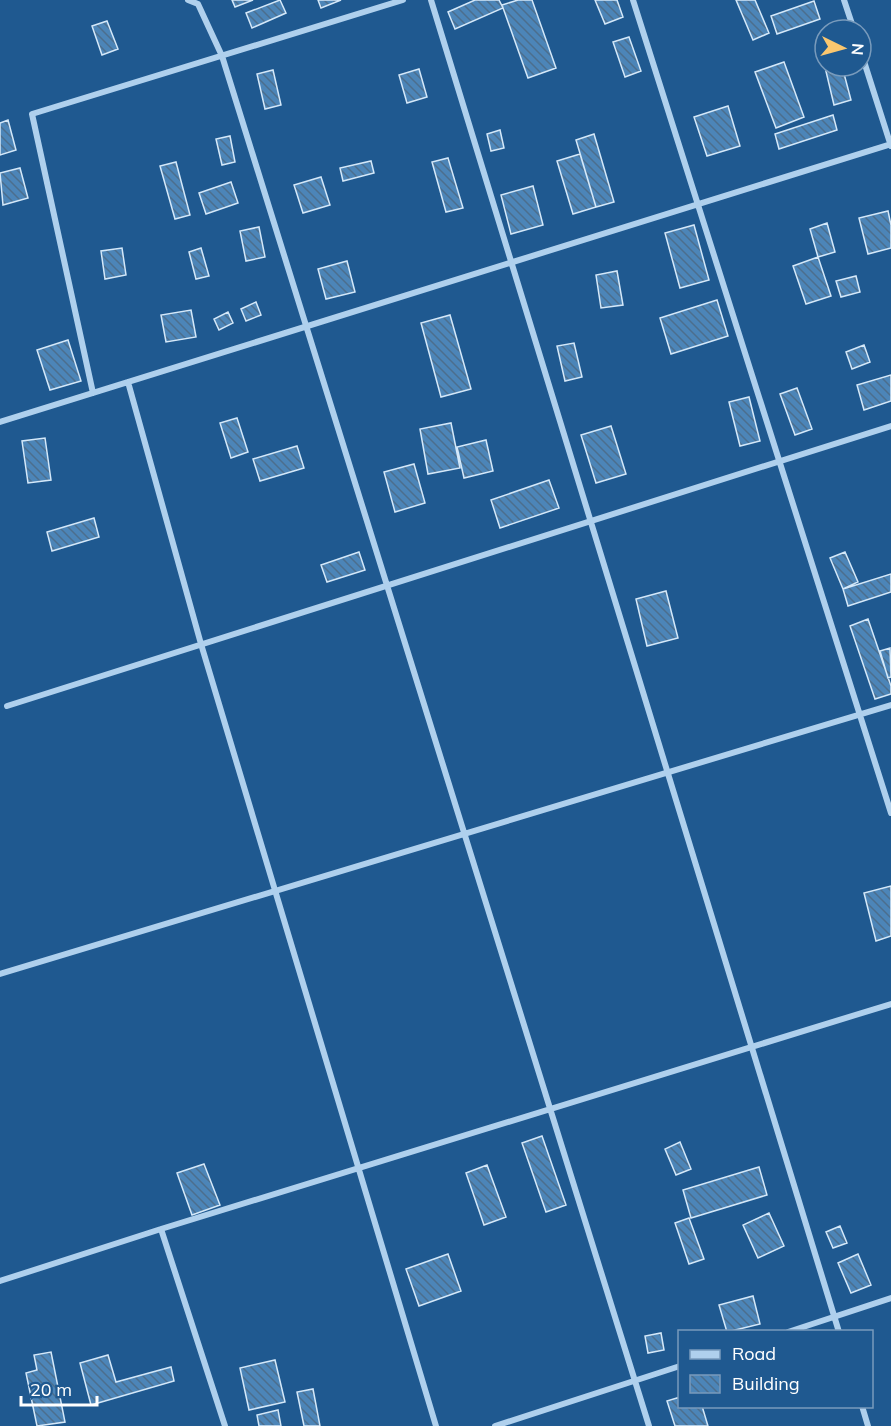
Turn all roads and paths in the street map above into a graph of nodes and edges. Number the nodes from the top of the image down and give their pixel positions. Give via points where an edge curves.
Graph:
1 (188, 0) edge
2 (403, 0) edge
3 (431, 0) edge
4 (633, 0) edge
5 (844, 0) edge
6 (850, 18) edge
7 (222, 56) junction
8 (869, 78) edge
9 (891, 145) edge
10 (698, 204) junction
11 (511, 262) junction
12 (306, 326) junction
13 (128, 382) junction
14 (93, 393) junction
15 (0, 422) edge
16 (891, 426) edge
17 (779, 461) junction
18 (591, 521) junction
19 (387, 586) junction
20 (201, 645) junction
21 (891, 705) edge
22 (8, 706) dead end
23 (860, 714) junction
24 (668, 772) junction
25 (891, 813) edge
26 (464, 834) junction
27 (276, 891) junction
28 (0, 974) edge
29 (891, 1004) edge
30 (752, 1047) junction
31 (550, 1109) junction
32 (359, 1168) junction
33 (161, 1229) junction
34 (0, 1281) edge
35 (891, 1298) edge
36 (834, 1317) junction
37 (794, 1330) edge
38 (838, 1330) edge
39 (678, 1367) edge
40 (635, 1381) junction
41 (862, 1408) edge
42 (225, 1426) edge
43 (436, 1426) edge
44 (495, 1426) edge
45 (649, 1426) edge
46 (868, 1426) edge

1 - 7 street via 198,4
2 - 7 street
3 - 11 street
4 - 10 street
5 - 6 street
7 - 12 street
7 - 14 street via 32,114
8 - 9 street
9 - 10 street
10 - 11 street
10 - 17 street
11 - 12 street
11 - 18 street
12 - 13 street
12 - 19 street
13 - 14 street
13 - 20 street
14 - 15 street
16 - 17 street
17 - 18 street
17 - 23 street
18 - 19 street
18 - 24 street
19 - 20 street
19 - 26 street
20 - 22 street
20 - 27 street
21 - 23 street
23 - 24 street
23 - 25 street
24 - 26 street
24 - 30 street
26 - 27 street
26 - 31 street
27 - 28 street
27 - 32 street
29 - 30 street
30 - 31 street
30 - 36 street
31 - 32 street
31 - 40 street
32 - 33 street
32 - 43 street
33 - 34 street
33 - 42 street
35 - 36 street
36 - 37 street
36 - 38 street
39 - 40 street
40 - 44 street
40 - 45 street
41 - 46 street

